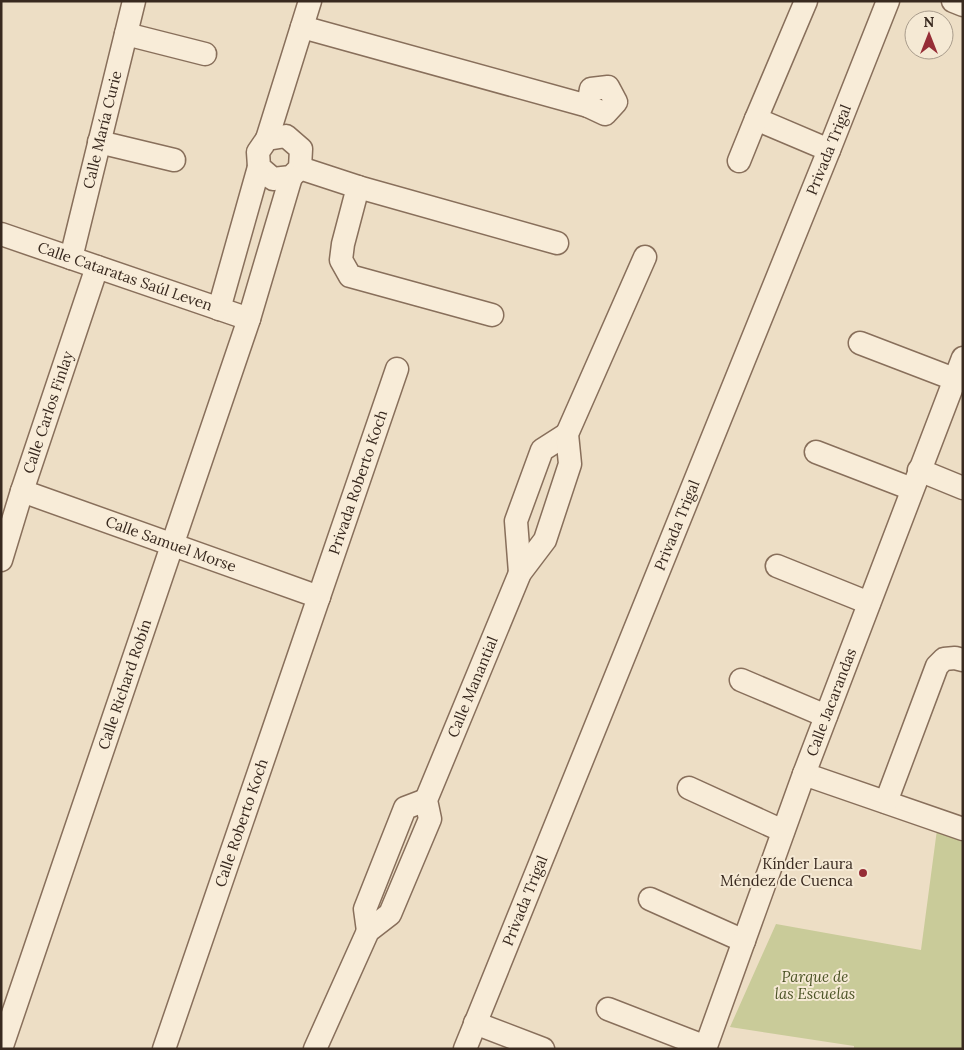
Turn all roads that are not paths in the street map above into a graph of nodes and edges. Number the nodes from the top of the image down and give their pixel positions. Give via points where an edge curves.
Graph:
1 (134, 1) edge
2 (310, 1) edge
3 (806, 1) edge
4 (888, 1) edge
5 (953, 1) edge
6 (963, 5) edge
7 (302, 27) junction
8 (126, 34) junction
9 (205, 54) dead end
10 (588, 106) dead end
11 (756, 119) junction
12 (267, 139) junction
13 (100, 142) junction
14 (829, 150) junction
15 (174, 160) dead end
16 (739, 161) dead end
17 (259, 168) junction
18 (296, 173) junction
19 (358, 187) junction
20 (1, 234) edge
21 (556, 243) dead end
22 (645, 257) dead end
23 (71, 258) junction
24 (97, 267) junction
25 (219, 309) junction
26 (492, 315) dead end
27 (249, 319) junction
28 (860, 343) dead end
29 (963, 358) edge
30 (398, 369) dead end
31 (954, 379) junction
32 (567, 434) junction
33 (816, 452) dead end
34 (916, 480) junction
35 (963, 488) edge
36 (22, 491) junction
37 (173, 545) junction
38 (1, 560) edge
39 (777, 566) dead end
40 (520, 573) junction
41 (320, 597) junction
42 (869, 603) junction
43 (963, 660) edge
44 (741, 680) dead end
45 (826, 716) junction
46 (804, 774) junction
47 (689, 788) dead end
48 (886, 802) junction
49 (963, 829) edge
50 (783, 831) junction
51 (650, 899) dead end
52 (744, 941) junction
53 (608, 1009) dead end
54 (475, 1023) junction
55 (705, 1048) edge
56 (1, 1049) edge
57 (164, 1049) edge
58 (315, 1049) edge
59 (465, 1049) edge
60 (543, 1049) edge

1 - 8 street, Calle María Curie
2 - 7 street
3 - 11 street
4 - 14 street, Privada Trigal
5 - 6 street
7 - 10 street
7 - 12 street
8 - 9 street
8 - 13 street, Calle María Curie
11 - 14 street
11 - 16 street
12 - 17 street via 258,152
12 - 18 street via 286,136 301,149
13 - 15 street
13 - 23 street, Calle María Curie
14 - 54 street, Privada Trigal
17 - 18 street via 273,179
17 - 25 street
18 - 19 street
18 - 27 street, Calle Richard Robín
19 - 21 street
19 - 26 street via 340,260 350,276
20 - 23 street, Calle Cataratas Saúl Leven
22 - 32 street, Calle Manantial
23 - 24 street, Calle Cataratas Saúl Leven
24 - 25 street, Calle Cataratas Saúl Leven
24 - 36 street, Calle Carlos Finlay
25 - 27 street, Calle Cataratas Saúl Leven
27 - 37 street, Calle Richard Robín
28 - 31 street
29 - 31 street, Calle Jacarandas
30 - 41 street, Privada Roberto Koch
31 - 34 street, Calle Jacarandas
32 - 40 street, Calle Manantial via 570,464 545,540
32 - 40 street, Calle Manantial via 542,450 516,521
33 - 34 street
34 - 35 street
34 - 42 street, Calle Jacarandas
36 - 37 street, Calle Samuel Morse
36 - 38 street, Calle Carlos Finlay
37 - 41 street, Calle Samuel Morse
37 - 56 street, Calle Richard Robín
39 - 42 street
40 - 58 street, Calle Manantial via 426,800 405,808 365,909 368,931
41 - 57 street, Calle Roberto Koch
42 - 45 street, Calle Jacarandas
43 - 48 street via 944,659 937,666
44 - 45 street
45 - 46 street, Calle Jacarandas
46 - 48 street
46 - 50 street, Calle Jacarandas
47 - 50 street
48 - 49 street
50 - 52 street, Calle Jacarandas
51 - 52 street
52 - 55 street, Calle Jacarandas
53 - 55 street
54 - 59 street, Privada Trigal
54 - 60 street

